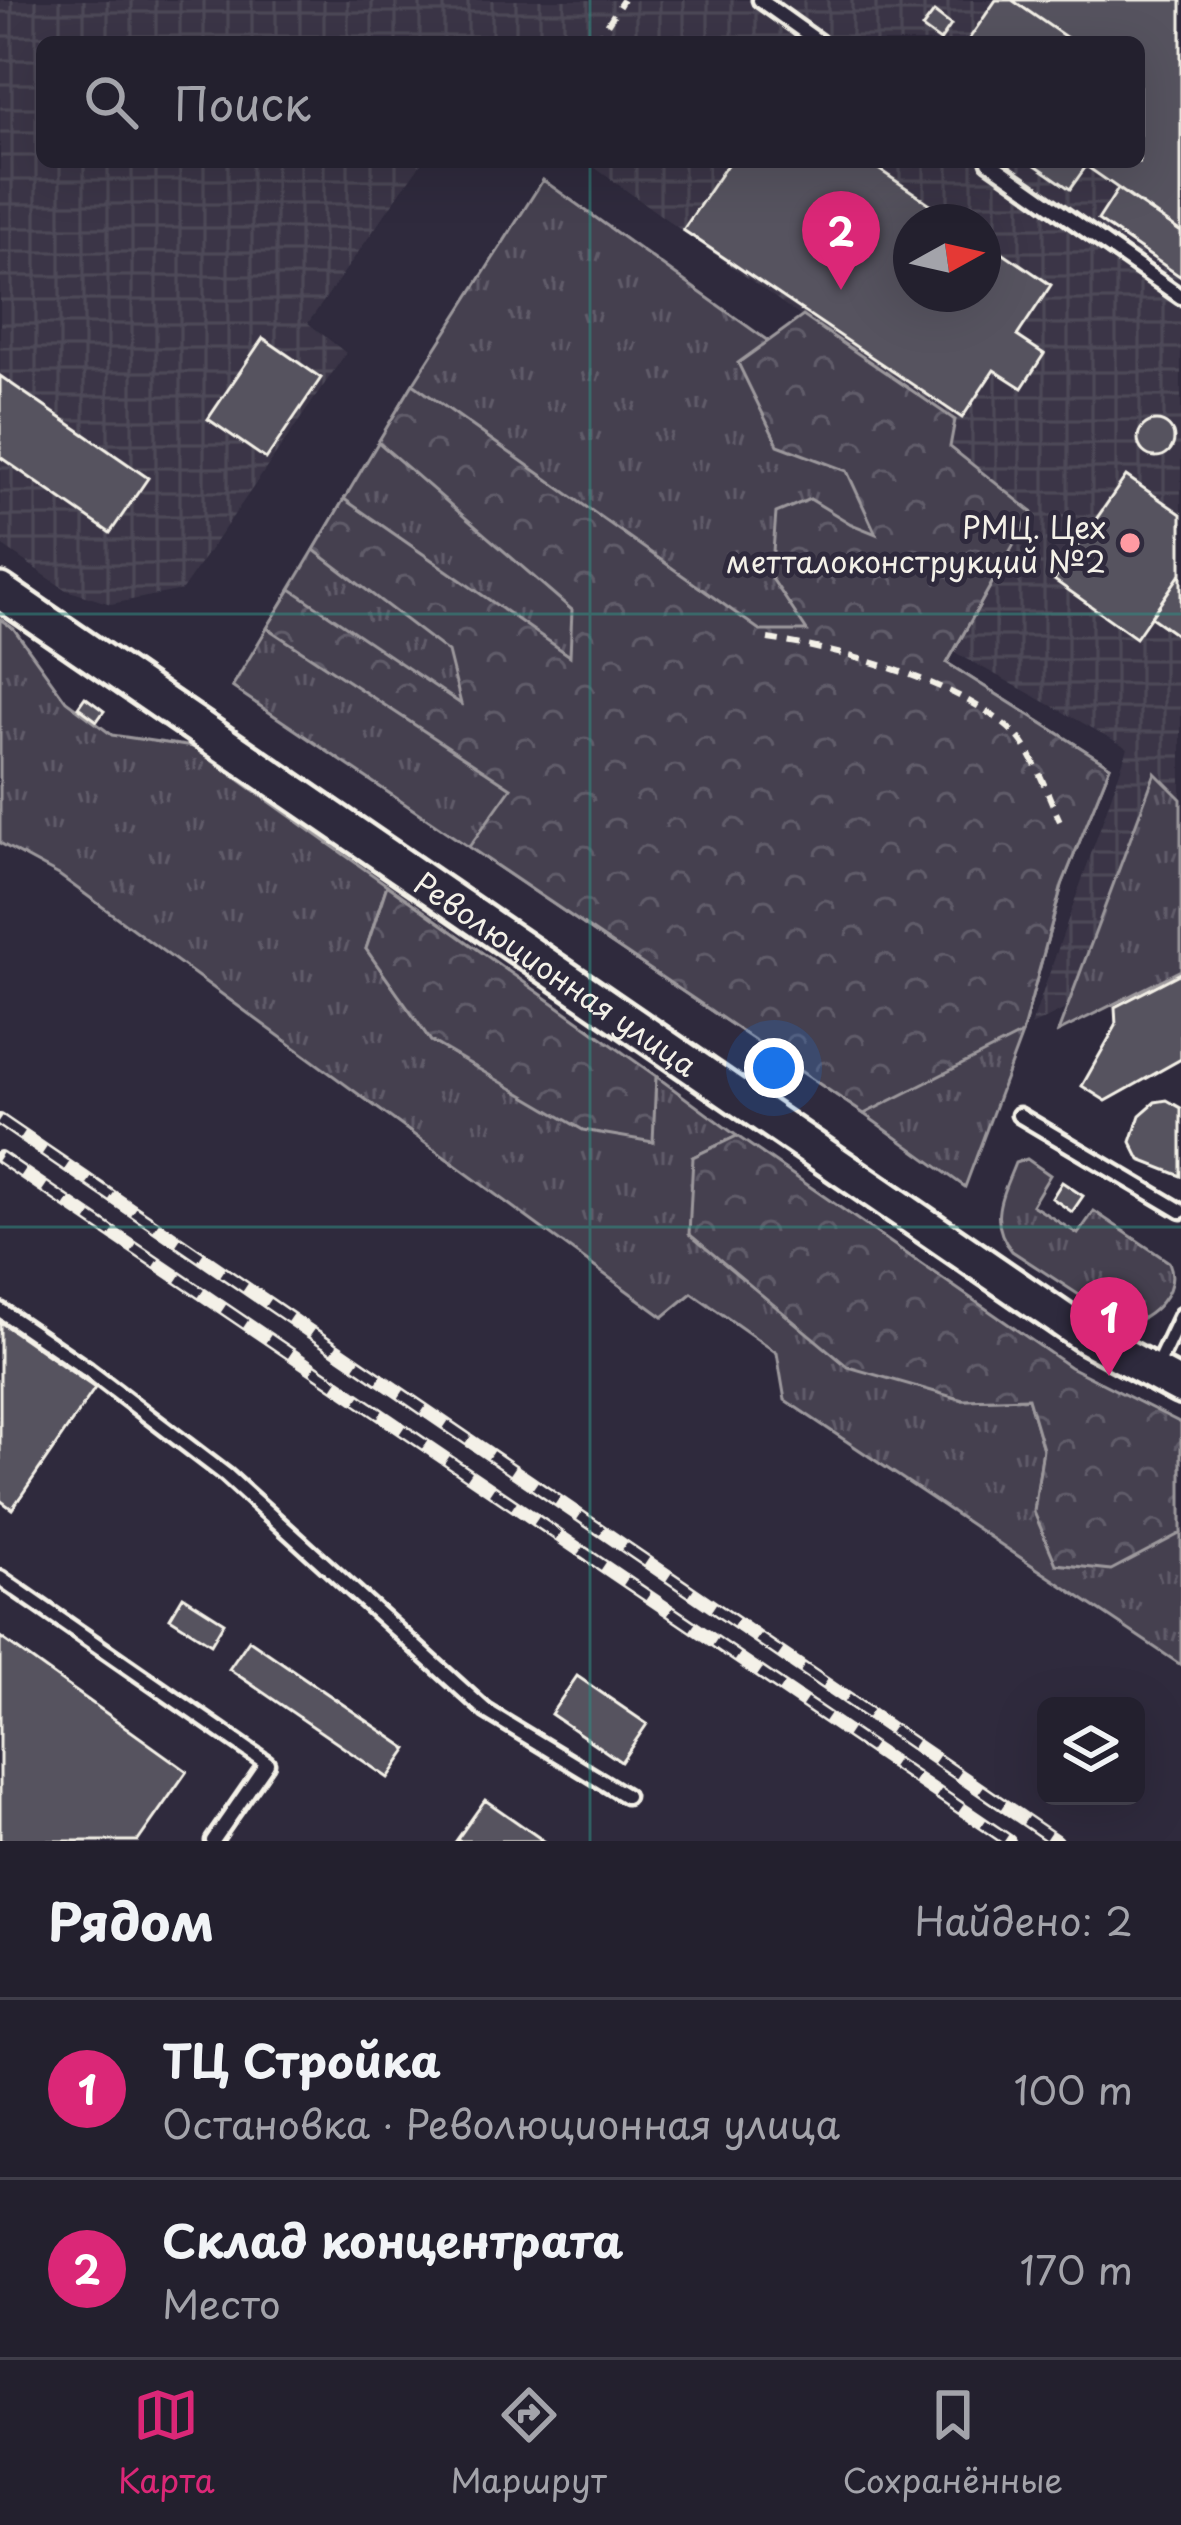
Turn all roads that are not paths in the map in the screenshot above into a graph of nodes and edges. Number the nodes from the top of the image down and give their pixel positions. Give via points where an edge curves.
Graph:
1 (760, 0) edge
2 (811, 36) edge
3 (998, 168) edge
4 (1181, 297) edge
5 (0, 590) edge
6 (1019, 1115) dead end
7 (1181, 1211) edge
8 (0, 1310) edge
9 (1181, 1315) edge
10 (1167, 1380) edge
11 (0, 1578) edge
12 (626, 1796) dead end
13 (213, 1841) edge

1 - 2 lane
3 - 4 lane
5 - 10 street, Революционная улица via 847,1175 1086,1336
6 - 7 lane
8 - 12 lane via 226,1475 486,1711
9 - 10 lane
11 - 13 lane via 267,1762

